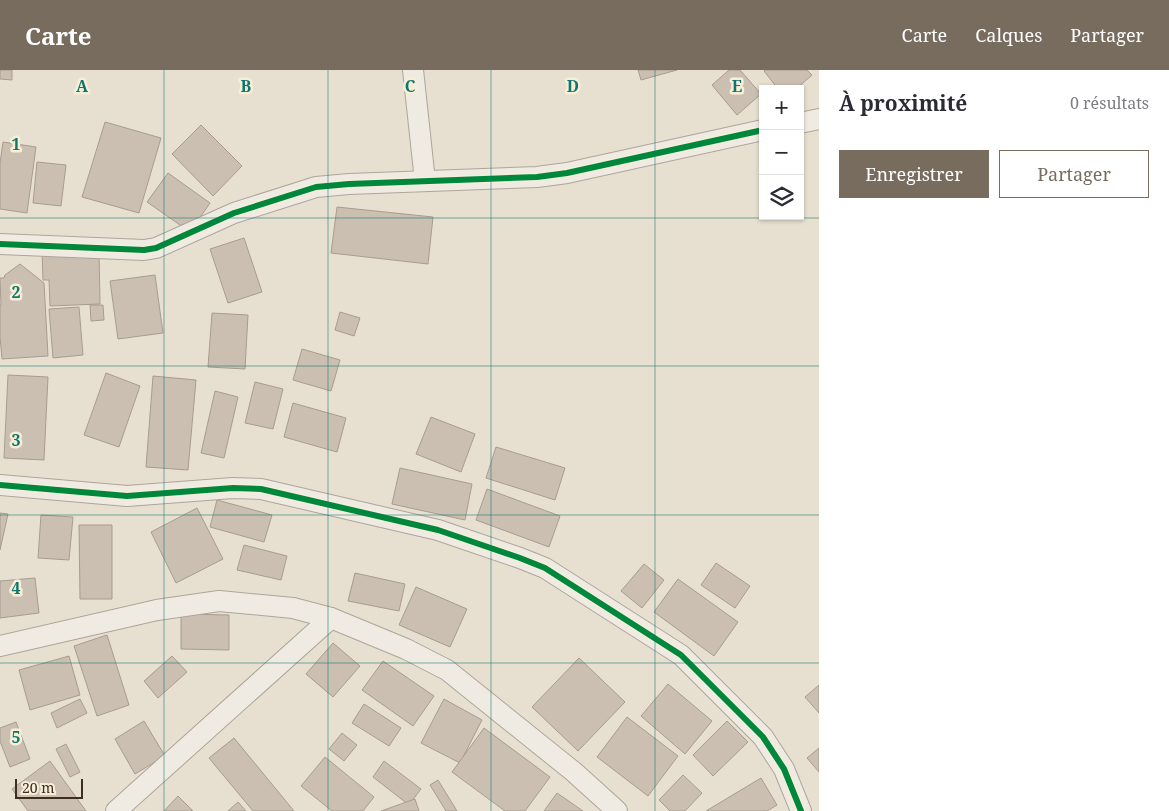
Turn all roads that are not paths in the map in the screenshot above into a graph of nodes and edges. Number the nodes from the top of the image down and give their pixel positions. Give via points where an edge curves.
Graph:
1 (413, 70) edge
2 (819, 119) edge
3 (804, 121) edge
4 (759, 131) edge
5 (425, 181) junction
6 (0, 244) edge
7 (0, 485) edge
8 (331, 618) junction
9 (0, 646) edge
10 (116, 811) edge
11 (617, 811) edge
12 (800, 811) edge

1 - 5 street
2 - 3 street
4 - 5 street via 567,173
5 - 6 street via 316,187 234,213 150,249
7 - 12 street via 128,496 233,488 262,489 438,530 546,568 682,655 763,737 784,769
8 - 9 street via 293,608 219,601 157,610
8 - 10 street
8 - 11 street via 447,670 574,772

